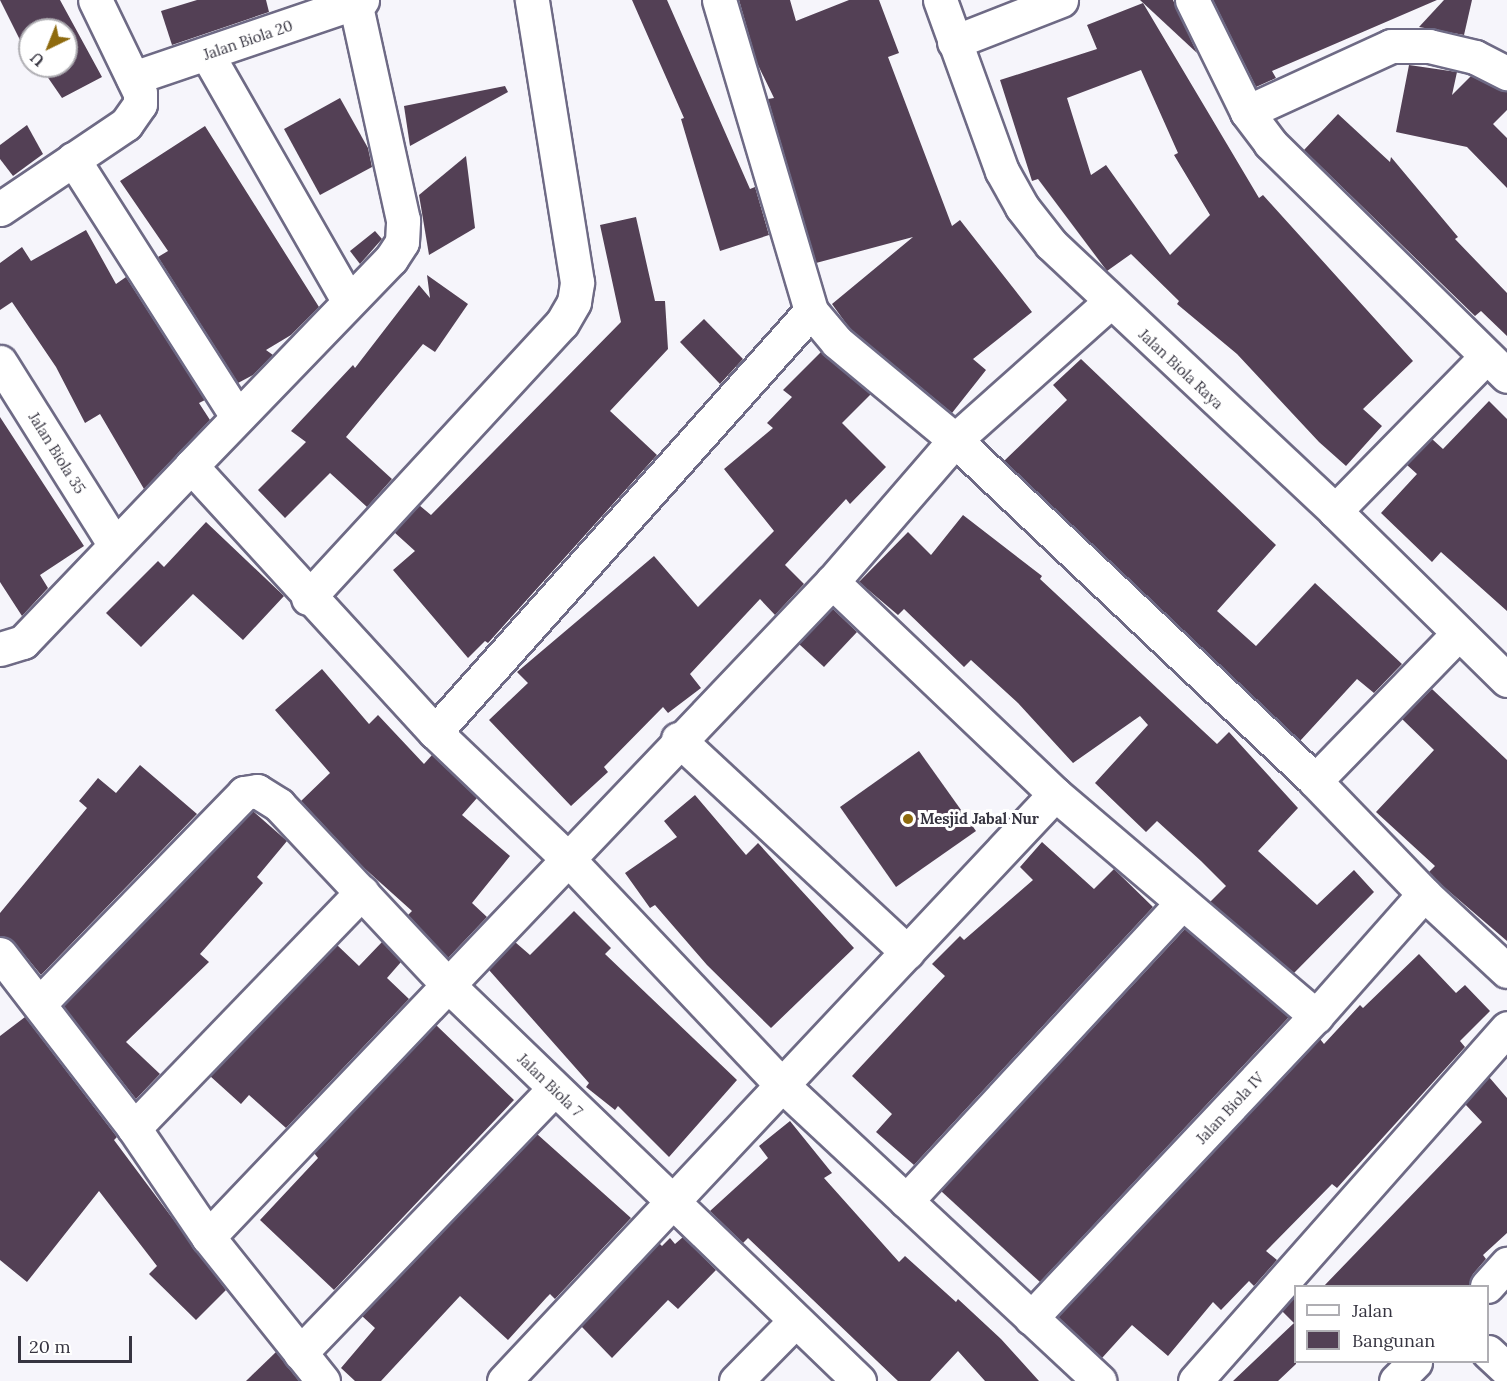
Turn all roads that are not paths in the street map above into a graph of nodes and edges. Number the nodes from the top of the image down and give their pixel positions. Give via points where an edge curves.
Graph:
1 (95, 0) edge
2 (532, 0) edge
3 (719, 0) edge
4 (940, 0) edge
5 (1061, 0) edge
6 (1192, 0) edge
7 (358, 1) edge
8 (954, 42) junction
9 (207, 54) junction
10 (1507, 73) edge
11 (133, 78) junction
12 (1247, 112) junction
13 (73, 159) junction
14 (0, 209) edge
15 (348, 300) junction
16 (1109, 303) junction
17 (811, 311) junction
18 (0, 362) edge
19 (1497, 366) edge
20 (237, 416) junction
21 (955, 440) junction
22 (190, 466) junction
23 (1335, 512) junction
24 (114, 544) junction
25 (832, 582) junction
26 (308, 598) junction
27 (1459, 633) junction
28 (0, 649) edge
29 (1507, 680) edge
30 (435, 732) junction
31 (678, 739) junction
32 (1315, 781) junction
33 (1055, 794) junction
34 (568, 859) junction
35 (362, 892) junction
36 (1424, 894) junction
37 (1181, 904) junction
38 (907, 952) junction
39 (0, 954) edge
40 (1507, 971) edge
41 (450, 987) junction
42 (40, 1004) junction
43 (1316, 1016) junction
44 (1507, 1028) edge
45 (782, 1085) junction
46 (554, 1089) junction
47 (134, 1128) junction
48 (906, 1201) junction
49 (672, 1204) junction
50 (208, 1238) junction
51 (1507, 1264) edge
52 (1489, 1285) edge
53 (1031, 1318) junction
54 (794, 1322) junction
55 (300, 1353) junction
56 (1489, 1353) edge
57 (1415, 1363) edge
58 (1507, 1370) edge
59 (323, 1381) edge
60 (504, 1381) edge
61 (736, 1381) edge
62 (859, 1381) edge
63 (1099, 1381) edge
64 (1195, 1381) edge
65 (1396, 1381) edge

1 - 11 street
2 - 26 street via 577,282 574,302 562,323
3 - 17 street
4 - 8 street, Jalan Biola Raya
5 - 8 street
6 - 12 street
7 - 9 street, Jalan Biola 20
7 - 15 street via 403,231 397,252
8 - 16 street, Jalan Biola Raya via 1002,171 1022,207 1050,243
9 - 11 street, Jalan Biola 20
9 - 15 street
10 - 12 street via 1475,57 1429,46 1391,46
11 - 13 street via 141,93 137,111 126,124
12 - 19 street via 1270,143
13 - 14 street
13 - 20 street
15 - 20 street
16 - 21 street
16 - 23 street, Jalan Biola Raya
17 - 21 street via 837,342
17 - 30 street
18 - 24 street, Jalan Biola 35
19 - 23 street
20 - 22 street
21 - 25 street
21 - 32 street
22 - 24 street
22 - 26 street
23 - 27 street, Jalan Biola Raya
24 - 28 street via 23,642
25 - 31 street
25 - 33 street
26 - 30 street
27 - 29 street, Jalan Biola Raya
27 - 32 street
30 - 34 street
31 - 34 street
31 - 38 street
32 - 36 street
33 - 37 street
33 - 38 street
34 - 41 street
34 - 45 street
35 - 41 street, Jalan Biola 7
35 - 42 street, Jalan Biola 7 via 279,805 257,791 244,793
35 - 47 street
36 - 40 street
36 - 43 street, Jalan Biola IV
37 - 43 street
37 - 48 street
38 - 45 street
39 - 42 street
41 - 46 street, Jalan Biola 7
41 - 50 street
42 - 47 street
43 - 53 street, Jalan Biola IV
44 - 64 street
45 - 48 street
45 - 49 street
46 - 49 street, Jalan Biola 7
46 - 55 street
47 - 50 street
48 - 53 street
49 - 54 street, Jalan Biola 7
49 - 60 street
50 - 55 street
51 - 52 street
53 - 63 street
54 - 61 street
54 - 62 street, Jalan Biola 7
55 - 59 street
56 - 58 street
57 - 65 street

